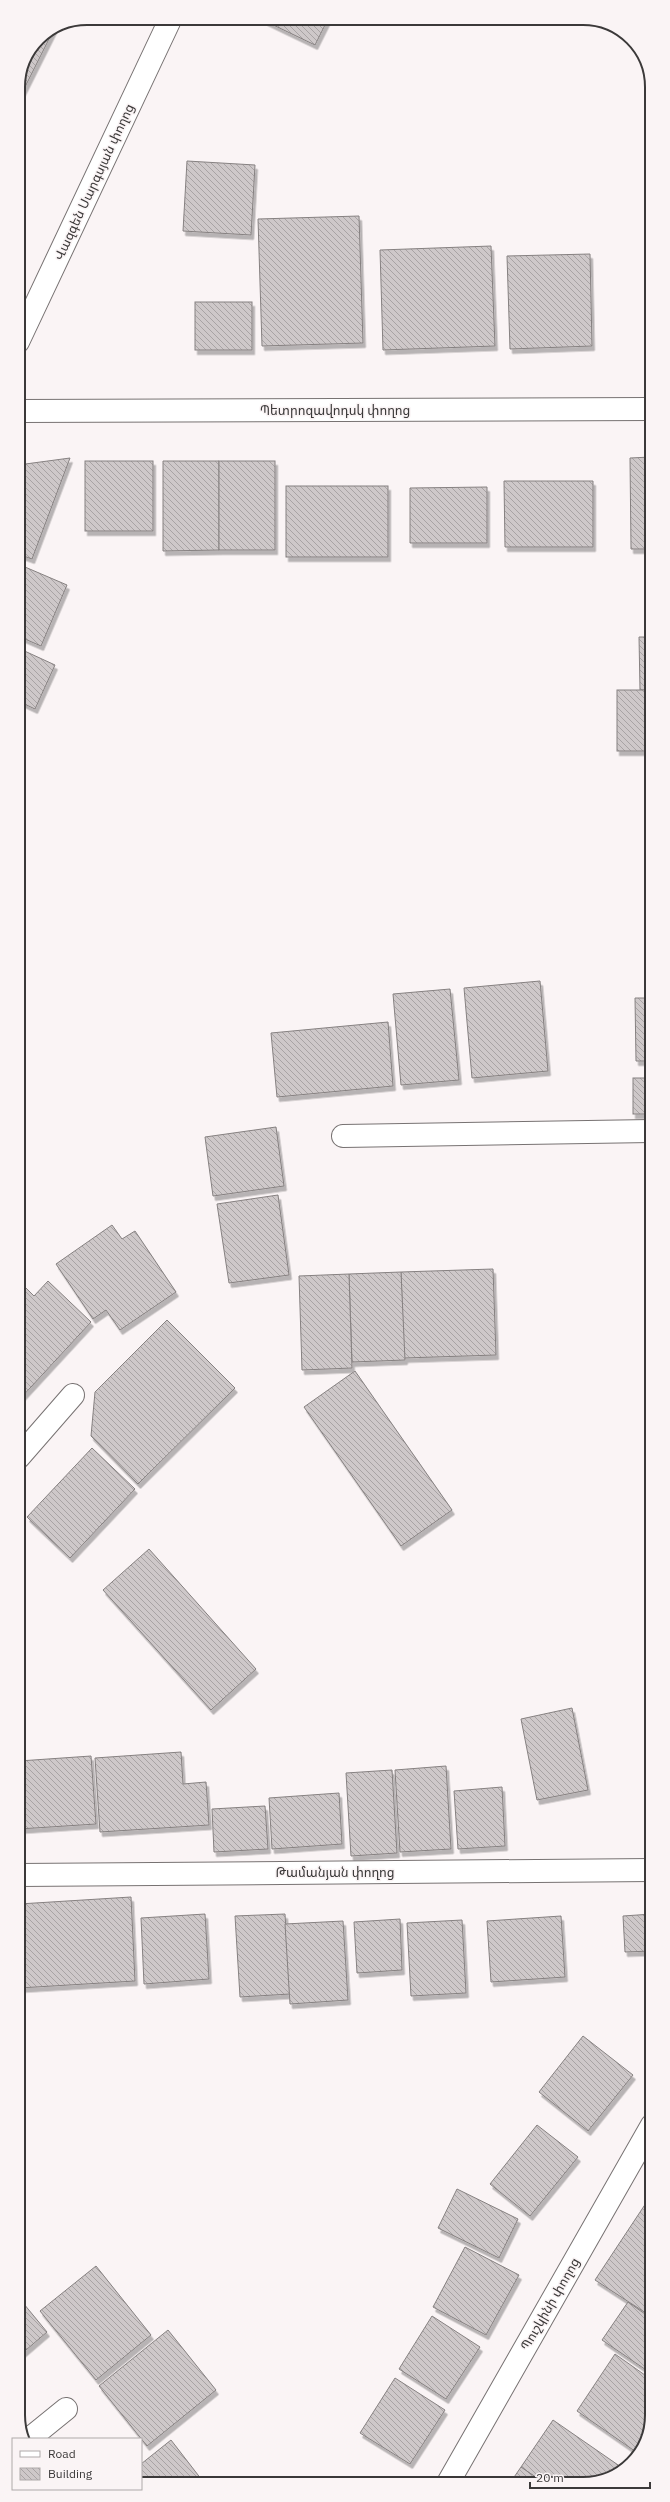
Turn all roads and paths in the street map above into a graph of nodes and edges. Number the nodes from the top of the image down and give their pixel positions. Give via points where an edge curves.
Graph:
1 (168, 25) edge
2 (25, 327) edge
3 (645, 409) edge
4 (25, 411) edge
5 (645, 1131) edge
6 (343, 1136) dead end
7 (73, 1395) dead end
8 (25, 1450) edge
9 (645, 1870) edge
10 (25, 1874) edge
11 (645, 2137) edge
12 (66, 2409) dead end
13 (30, 2438) edge
14 (451, 2477) edge

1 - 2 street, Վազգեն Սարգսյան փողոց
3 - 4 street, Պետրոզավոդսկ փողոց
5 - 6 street
7 - 8 street
9 - 10 street, Թամանյան փողոց
11 - 14 street, Պուշկինի փողոց
12 - 13 street

